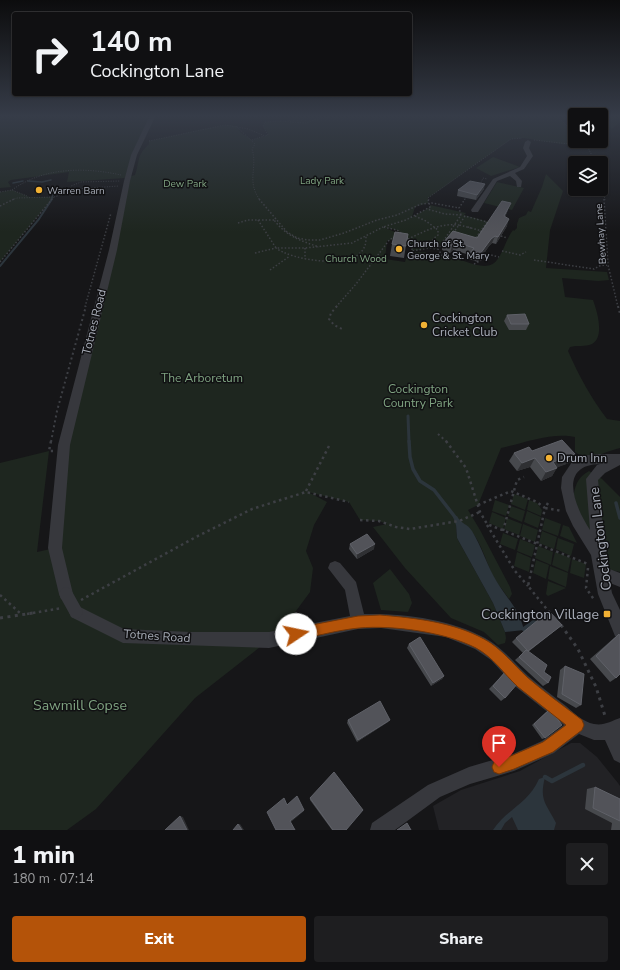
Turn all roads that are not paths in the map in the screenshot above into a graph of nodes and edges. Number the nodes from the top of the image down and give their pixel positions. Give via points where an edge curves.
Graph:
1 (136, 154) edge
2 (529, 154) edge
3 (514, 171) junction
4 (526, 174) dead end
5 (519, 186) dead end
6 (475, 210) dead end
7 (620, 459) edge
8 (598, 554) junction
9 (335, 568) dead end
10 (602, 573) junction
11 (620, 580) edge
12 (358, 622) junction
13 (620, 631) edge
14 (577, 725) junction
15 (615, 729) edge
16 (620, 754) edge
17 (379, 830) edge

1 - 12 street, Totnes Road via 63,452 55,548 71,604 122,636 269,640
2 - 3 street via 524,166
3 - 4 street
3 - 5 street via 520,181
3 - 6 street via 495,180
7 - 8 street, Cockington Lane via 601,469 592,479
7 - 8 street via 586,460 577,464 569,473 567,488 571,509
8 - 10 street, Cockington Lane
9 - 12 street via 351,587
10 - 11 street
10 - 13 street, Cockington Lane via 605,594
12 - 14 street, Totnes Road via 380,621 446,630 480,643
14 - 15 street via 594,732
14 - 17 street via 548,747 434,791
15 - 16 street

